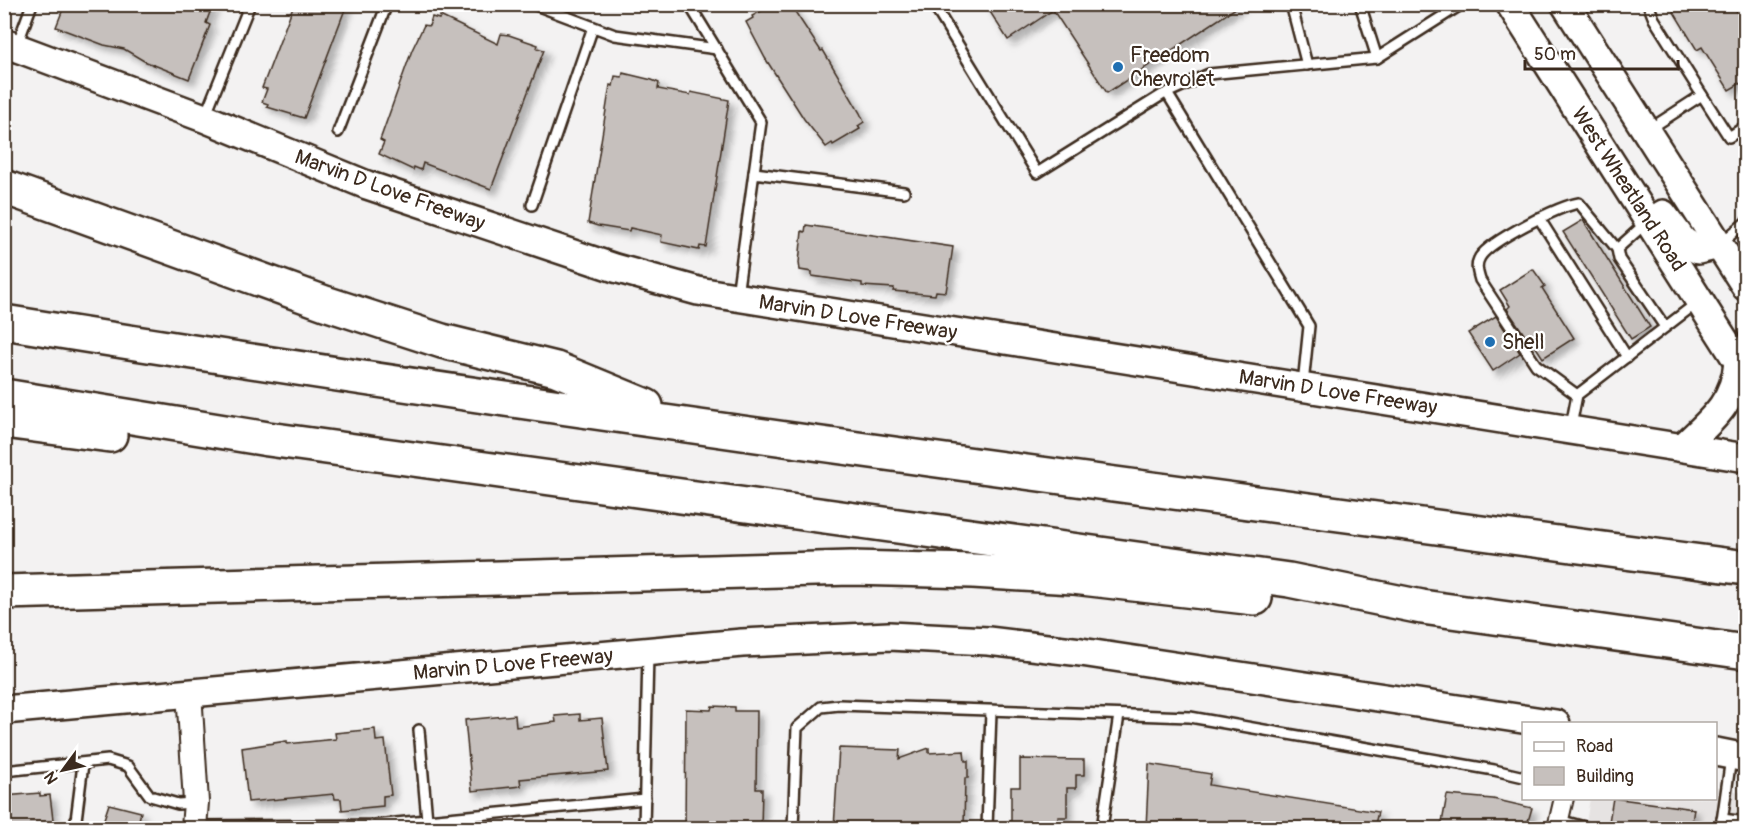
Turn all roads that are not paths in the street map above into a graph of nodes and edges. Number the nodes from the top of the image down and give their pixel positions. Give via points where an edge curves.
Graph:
1 (32, 4) edge
2 (250, 4) edge
3 (387, 4) edge
4 (533, 4) edge
5 (689, 4) edge
6 (933, 4) edge
7 (1290, 4) edge
8 (1360, 4) edge
9 (1461, 4) edge
10 (1510, 4) edge
11 (1564, 4) edge
12 (1648, 4) edge
13 (593, 27) junction
14 (10, 45) edge
15 (717, 49) junction
16 (1377, 58) junction
17 (1307, 65) junction
18 (1167, 93) junction
19 (1702, 95) junction
20 (204, 118) junction
21 (1746, 126) edge
22 (1646, 131) junction
23 (339, 132) dead end
24 (1599, 142) junction
25 (754, 173) junction
26 (4, 187) edge
27 (904, 192) dead end
28 (532, 205) dead end
29 (1539, 218) junction
30 (1649, 220) junction
31 (1746, 222) edge
32 (1719, 245) junction
33 (1617, 249) junction
34 (1746, 287) edge
35 (737, 297) junction
36 (1701, 300) junction
37 (4, 322) edge
38 (1665, 327) junction
39 (1627, 357) junction
40 (1742, 368) edge
41 (1303, 387) junction
42 (1577, 395) junction
43 (4, 396) edge
44 (4, 422) edge
45 (689, 424) junction
46 (1571, 429) junction
47 (268, 439) junction
48 (1684, 446) junction
49 (1746, 458) edge
50 (1746, 568) edge
51 (4, 592) edge
52 (1422, 607) junction
53 (648, 652) junction
54 (1746, 652) edge
55 (189, 692) junction
56 (4, 710) edge
57 (991, 711) junction
58 (1119, 715) junction
59 (1549, 722) edge
60 (419, 730) dead end
61 (1731, 755) edge
62 (83, 764) junction
63 (4, 771) edge
64 (1522, 777) edge
65 (645, 799) junction
66 (1564, 800) edge
67 (195, 819) edge
68 (428, 820) junction
69 (1746, 822) edge
70 (1558, 824) edge
71 (1722, 824) edge
72 (315, 827) edge
73 (75, 828) edge
74 (644, 828) edge
75 (793, 828) edge
76 (987, 828) edge
77 (1102, 828) edge
78 (1588, 828) edge

1 - 14 lane
2 - 20 lane
3 - 23 lane
4 - 13 lane
5 - 15 lane
6 - 18 lane via 1037,173
7 - 17 lane
8 - 16 lane
9 - 16 lane
10 - 24 main road, West Wheatland Road
11 - 22 main road
12 - 19 lane
13 - 15 lane via 615,35
13 - 28 lane
14 - 20 main road, Marvin D Love Freeway
15 - 25 lane via 761,122
16 - 17 lane
17 - 18 lane via 1209,74
18 - 41 lane via 1309,326
19 - 21 lane via 1729,137
19 - 22 lane
20 - 35 main road, Marvin D Love Freeway via 367,184 615,268 698,291
22 - 32 main road
24 - 30 main road, West Wheatland Road
24 - 32 main road via 1647,192 1683,241 1698,250
25 - 27 lane
25 - 35 lane
26 - 45 highway via 325,303 442,341 556,369
29 - 33 lane via 1579,203
29 - 39 lane
29 - 42 lane via 1480,256 1477,268 1480,280 1523,349 1536,365
30 - 33 lane
30 - 36 main road, West Wheatland Road
31 - 32 lane
32 - 34 main road
33 - 38 lane via 1619,259
35 - 41 main road, Marvin D Love Freeway
36 - 38 lane
36 - 40 main road, West Wheatland Road
37 - 45 highway
38 - 39 lane
39 - 42 lane
40 - 48 main road via 1716,416
41 - 46 main road, Marvin D Love Freeway
42 - 46 lane
43 - 47 highway
44 - 47 highway via 126,438
45 - 50 highway
46 - 48 main road, Marvin D Love Freeway
47 - 52 highway via 1289,580
48 - 49 main road, Marvin D Love Freeway
51 - 52 highway via 851,568 973,570 1073,577 1282,601
52 - 54 highway
53 - 55 main road, Marvin D Love Freeway
53 - 59 main road, Marvin D Love Freeway via 888,636 988,641
53 - 65 lane
55 - 56 main road, Marvin D Love Freeway
55 - 67 street
57 - 58 lane
57 - 75 lane via 821,707 797,728
57 - 76 lane
58 - 64 lane via 1190,717
58 - 77 lane
60 - 68 lane
61 - 71 lane
62 - 63 lane
62 - 67 lane via 108,760 128,766 150,796 178,804
62 - 73 lane
65 - 68 lane
65 - 74 lane
66 - 70 street
67 - 72 lane
68 - 72 lane
69 - 71 lane
70 - 78 lane

